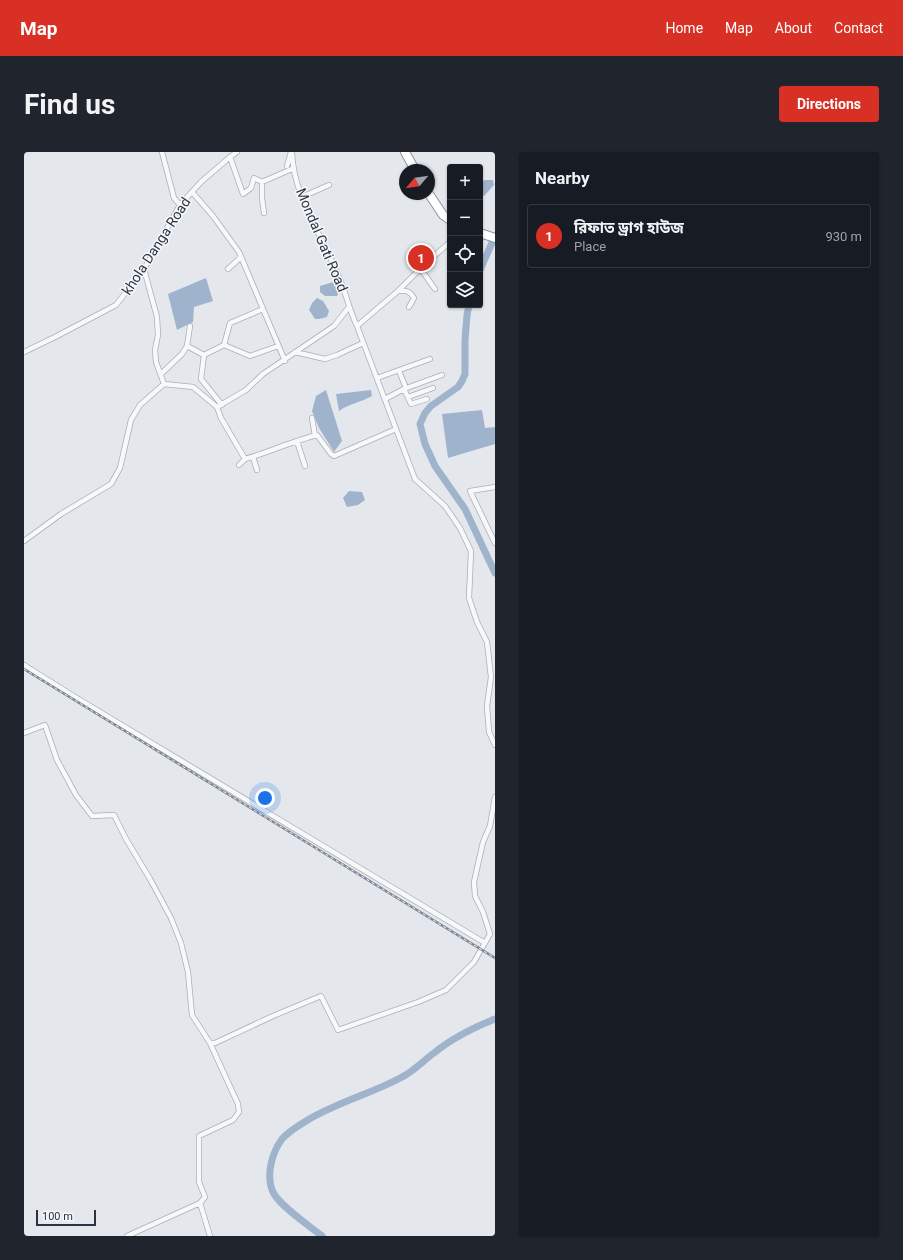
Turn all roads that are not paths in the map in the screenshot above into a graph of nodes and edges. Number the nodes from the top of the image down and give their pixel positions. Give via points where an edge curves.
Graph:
1 (162, 152) edge
2 (237, 152) edge
3 (291, 152) edge
4 (406, 153) edge
5 (230, 157) junction
6 (412, 164) edge
7 (294, 168) junction
8 (262, 182) junction
9 (329, 185) dead end
10 (192, 192) junction
11 (304, 196) dead end
12 (433, 200) edge
13 (180, 204) junction
14 (264, 213) dead end
15 (447, 218) edge
16 (447, 245) edge
17 (241, 257) junction
18 (420, 268) junction
19 (144, 269) junction
20 (228, 269) dead end
21 (435, 288) dead end
22 (398, 291) junction
23 (349, 307) junction
24 (409, 307) dead end
25 (263, 309) junction
26 (190, 326) dead end
27 (357, 326) junction
28 (363, 342) junction
29 (224, 345) junction
30 (187, 346) junction
31 (278, 346) junction
32 (24, 352) edge
33 (295, 352) junction
34 (204, 355) junction
35 (430, 359) dead end
36 (284, 361) junction
37 (400, 371) junction
38 (161, 374) junction
39 (442, 375) dead end
40 (377, 378) junction
41 (164, 384) junction
42 (405, 388) junction
43 (433, 388) dead end
44 (408, 398) junction
45 (385, 399) junction
46 (428, 399) dead end
47 (219, 406) junction
48 (312, 418) dead end
49 (396, 429) junction
50 (315, 436) junction
51 (297, 441) junction
52 (253, 457) junction
53 (245, 460) junction
54 (239, 465) dead end
55 (305, 466) dead end
56 (257, 470) dead end
57 (495, 487) edge
58 (24, 541) edge
59 (495, 543) edge
60 (24, 665) edge
61 (24, 733) edge
62 (495, 745) edge
63 (495, 797) edge
64 (485, 942) junction
65 (210, 1043) junction
66 (200, 1204) junction
67 (127, 1236) edge
68 (210, 1236) edge

1 - 13 street via 174,198
2 - 5 street, khola Danga Road
3 - 7 street, Mondal Gati Road
3 - 7 street via 285,166
4 - 6 highway
5 - 8 street via 243,194 251,188 254,178
5 - 10 street, khola Danga Road
7 - 8 street
7 - 23 street, Mondal Gati Road via 301,195 337,271
8 - 14 street
9 - 11 street
10 - 13 street, khola Danga Road
10 - 17 street via 213,216
12 - 15 highway
13 - 19 street, khola Danga Road
16 - 18 street
17 - 20 street
17 - 25 street
18 - 21 street
18 - 22 street
19 - 32 street, khola Danga Road via 116,304
19 - 38 street via 157,317 158,335 155,350
22 - 24 street via 406,290 411,293 414,298
22 - 27 street
23 - 27 street, Mondal Gati Road
23 - 33 street via 334,326
25 - 29 street via 230,323
25 - 31 street
26 - 30 street
27 - 28 street, Mondal Gati Road
28 - 33 street via 325,359
28 - 40 street, Mondal Gati Road
29 - 31 street via 250,356
29 - 34 street
30 - 34 street
30 - 38 street
31 - 36 street
33 - 36 street
34 - 47 street via 202,379
35 - 37 street
36 - 47 street via 263,374 246,390
37 - 40 street
37 - 42 street
38 - 41 street
39 - 42 street
40 - 45 street, Mondal Gati Road
41 - 47 street via 193,387
41 - 58 street via 140,404 131,420 120,468 110,484
42 - 44 street
42 - 45 street
43 - 44 street
44 - 46 street via 411,404
45 - 49 street, Mondal Gati Road
47 - 53 street via 221,418
48 - 50 street
49 - 50 street via 334,456 318,435
49 - 62 street, Mondal Gati Road via 415,479 445,506 471,551 469,598 487,642 491,676 487,706 489,732
50 - 51 street
51 - 52 street
51 - 55 street
52 - 53 street
52 - 56 street
53 - 54 street
57 - 59 street via 470,491
60 - 64 street
61 - 65 street via 45,725 56,760 92,816 114,815 171,918 181,943 188,972 192,1015
63 - 64 street via 490,826 483,842 474,882 475,896 490,934
64 - 65 street via 474,962 446,990 418,1002 338,1030 321,996
65 - 66 street via 238,1104 239,1112 233,1120 199,1136 199,1182 206,1197
66 - 67 street
66 - 68 street

